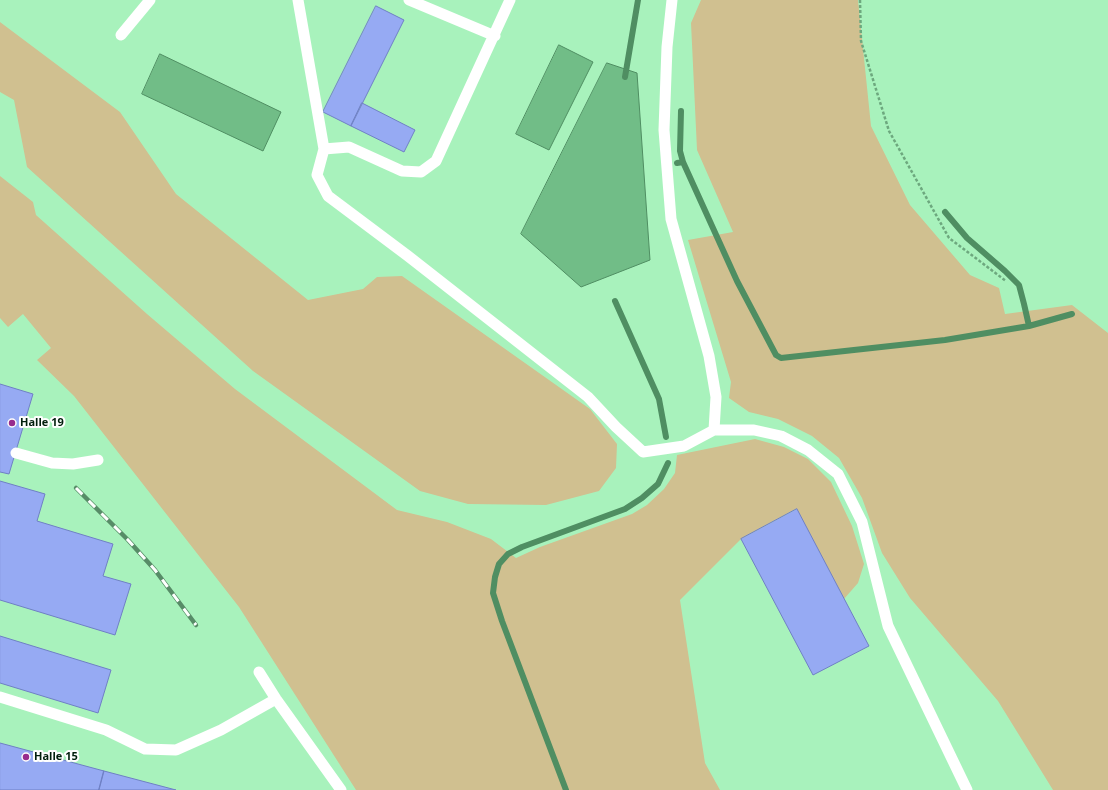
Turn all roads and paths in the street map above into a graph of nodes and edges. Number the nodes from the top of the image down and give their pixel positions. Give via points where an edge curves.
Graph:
1 (150, 0) edge
2 (298, 0) edge
3 (408, 0) edge
4 (510, 0) edge
5 (672, 0) edge
6 (860, 0) edge
7 (121, 35) dead end
8 (495, 36) junction
9 (324, 149) junction
10 (1006, 281) dead end
11 (714, 430) junction
12 (16, 453) dead end
13 (98, 460) dead end
14 (259, 672) dead end
15 (0, 697) edge
16 (276, 699) junction
17 (341, 790) edge
18 (967, 790) edge

1 - 7 lane
2 - 9 lane
3 - 8 lane
4 - 8 lane
5 - 11 lane via 664,130 671,219 709,356 716,397
6 - 10 path via 861,41 889,131 949,238
8 - 9 lane via 436,161 421,172 402,171 350,147
9 - 11 lane via 316,175 328,196 588,397 643,452 684,446
11 - 18 lane via 754,430 781,436 808,450 838,474 862,522 888,626
12 - 13 lane via 52,463 73,464
14 - 16 lane
15 - 16 lane via 106,730 145,749 176,750 221,730
16 - 17 lane

